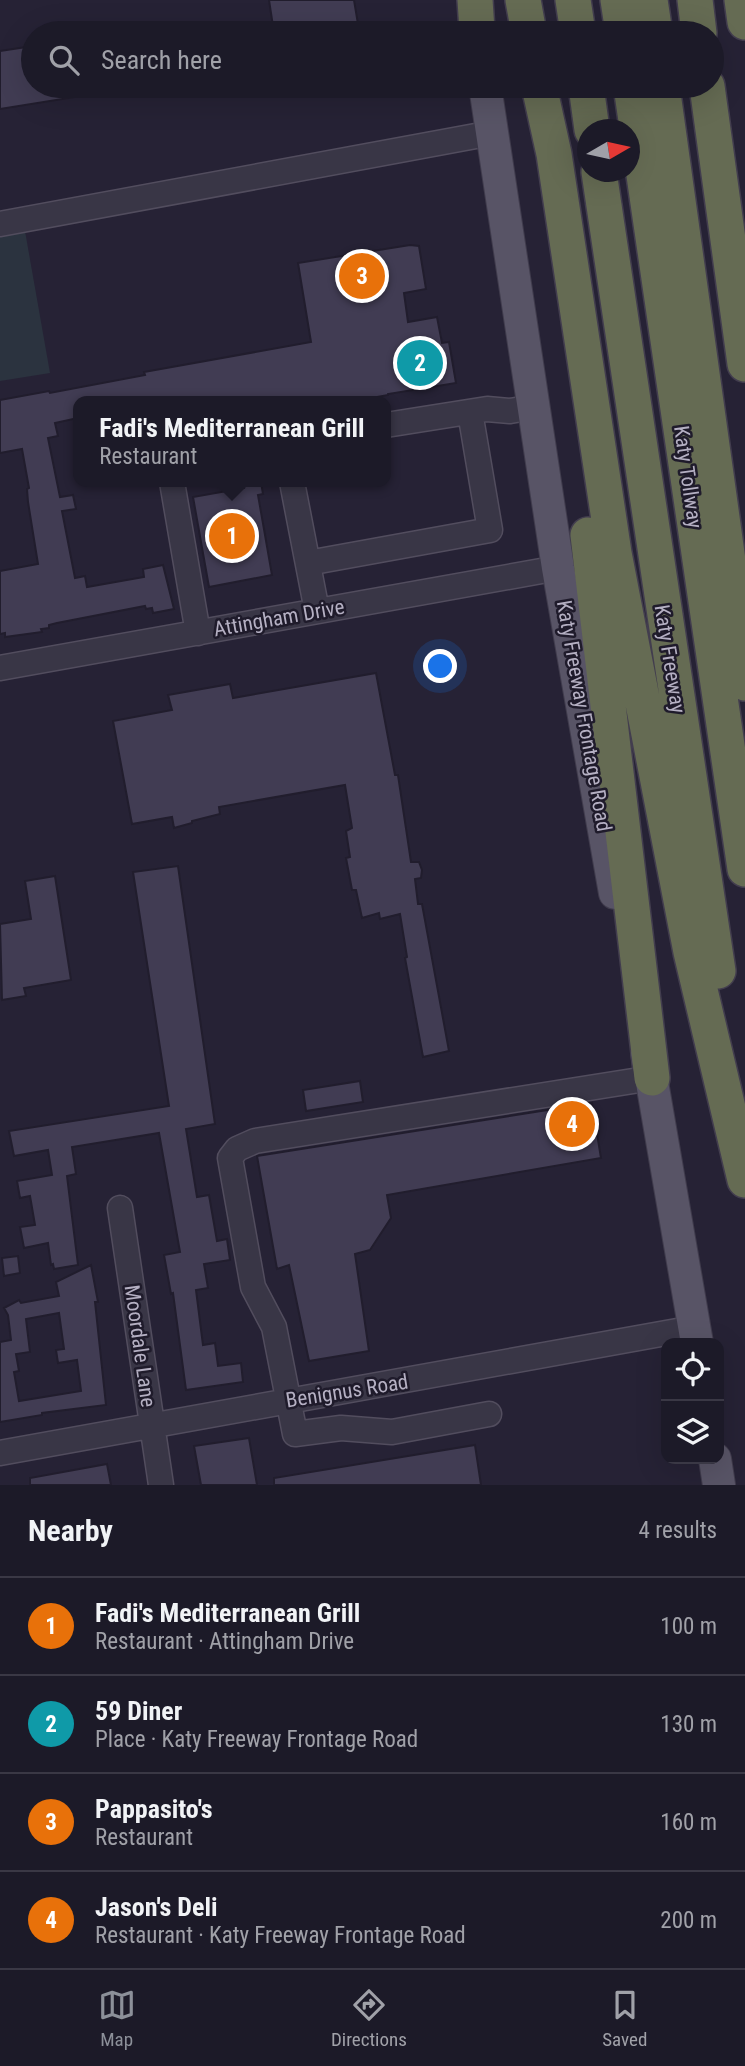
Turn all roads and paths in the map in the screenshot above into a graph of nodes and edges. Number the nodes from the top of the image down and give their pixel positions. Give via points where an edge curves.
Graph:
1 (514, 0) edge
2 (523, 0) edge
3 (573, 0) edge
4 (618, 0) edge
5 (650, 0) edge
6 (695, 0) edge
7 (742, 0) edge
8 (517, 21) edge
9 (527, 21) edge
10 (576, 21) edge
11 (621, 21) edge
12 (653, 21) edge
13 (698, 21) edge
14 (745, 22) edge
15 (487, 98) edge
16 (534, 98) edge
17 (536, 98) edge
18 (588, 98) edge
19 (633, 98) edge
20 (664, 98) edge
21 (709, 98) edge
22 (590, 119) edge
23 (492, 133) junction
24 (600, 182) edge
25 (0, 224) edge
26 (745, 365) edge
27 (533, 407) junction
28 (470, 412) junction
29 (391, 424) edge
30 (173, 487) edge
31 (293, 487) edge
32 (308, 564) junction
33 (558, 568) junction
34 (317, 611) junction
35 (198, 633) junction
36 (0, 668) edge
37 (745, 683) edge
38 (745, 869) edge
39 (652, 1078) junction
40 (745, 1147) edge
41 (745, 1180) edge
42 (120, 1208) dead end
43 (695, 1336) edge
44 (289, 1400) junction
45 (489, 1415) dead end
46 (152, 1426) junction
47 (0, 1453) edge
48 (716, 1464) edge
49 (161, 1485) edge
50 (719, 1485) edge

1 - 8 highway
2 - 9 highway
3 - 10 highway
4 - 11 highway
5 - 12 highway
6 - 13 highway
7 - 14 highway
15 - 23 main road, Katy Freeway Frontage Road
16 - 39 highway
17 - 41 highway via 556,167 617,566 691,952
18 - 22 highway
19 - 38 highway, Katy Tollway
20 - 37 highway, Katy Tollway
21 - 26 highway
23 - 25 street
23 - 27 main road, Katy Freeway Frontage Road
24 - 40 highway, Katy Freeway
27 - 28 street
27 - 33 main road, Katy Freeway Frontage Road
28 - 29 street
28 - 32 street via 490,530
30 - 35 street
31 - 32 street
32 - 34 street
33 - 34 street, Attingham Drive
33 - 39 main road, Katy Freeway Frontage Road
34 - 35 street, Attingham Drive
35 - 36 street, Attingham Drive
39 - 43 main road, Katy Freeway Frontage Road
39 - 44 street via 255,1142 237,1149 230,1158 231,1171 253,1287 274,1327
42 - 46 street, Moordale Lane
43 - 44 street, Benignus Road via 480,1365
44 - 45 street via 295,1434 341,1428 392,1432
44 - 46 street, Benignus Road
46 - 47 street, Benignus Road
46 - 49 street, Moordale Lane
48 - 50 main road

